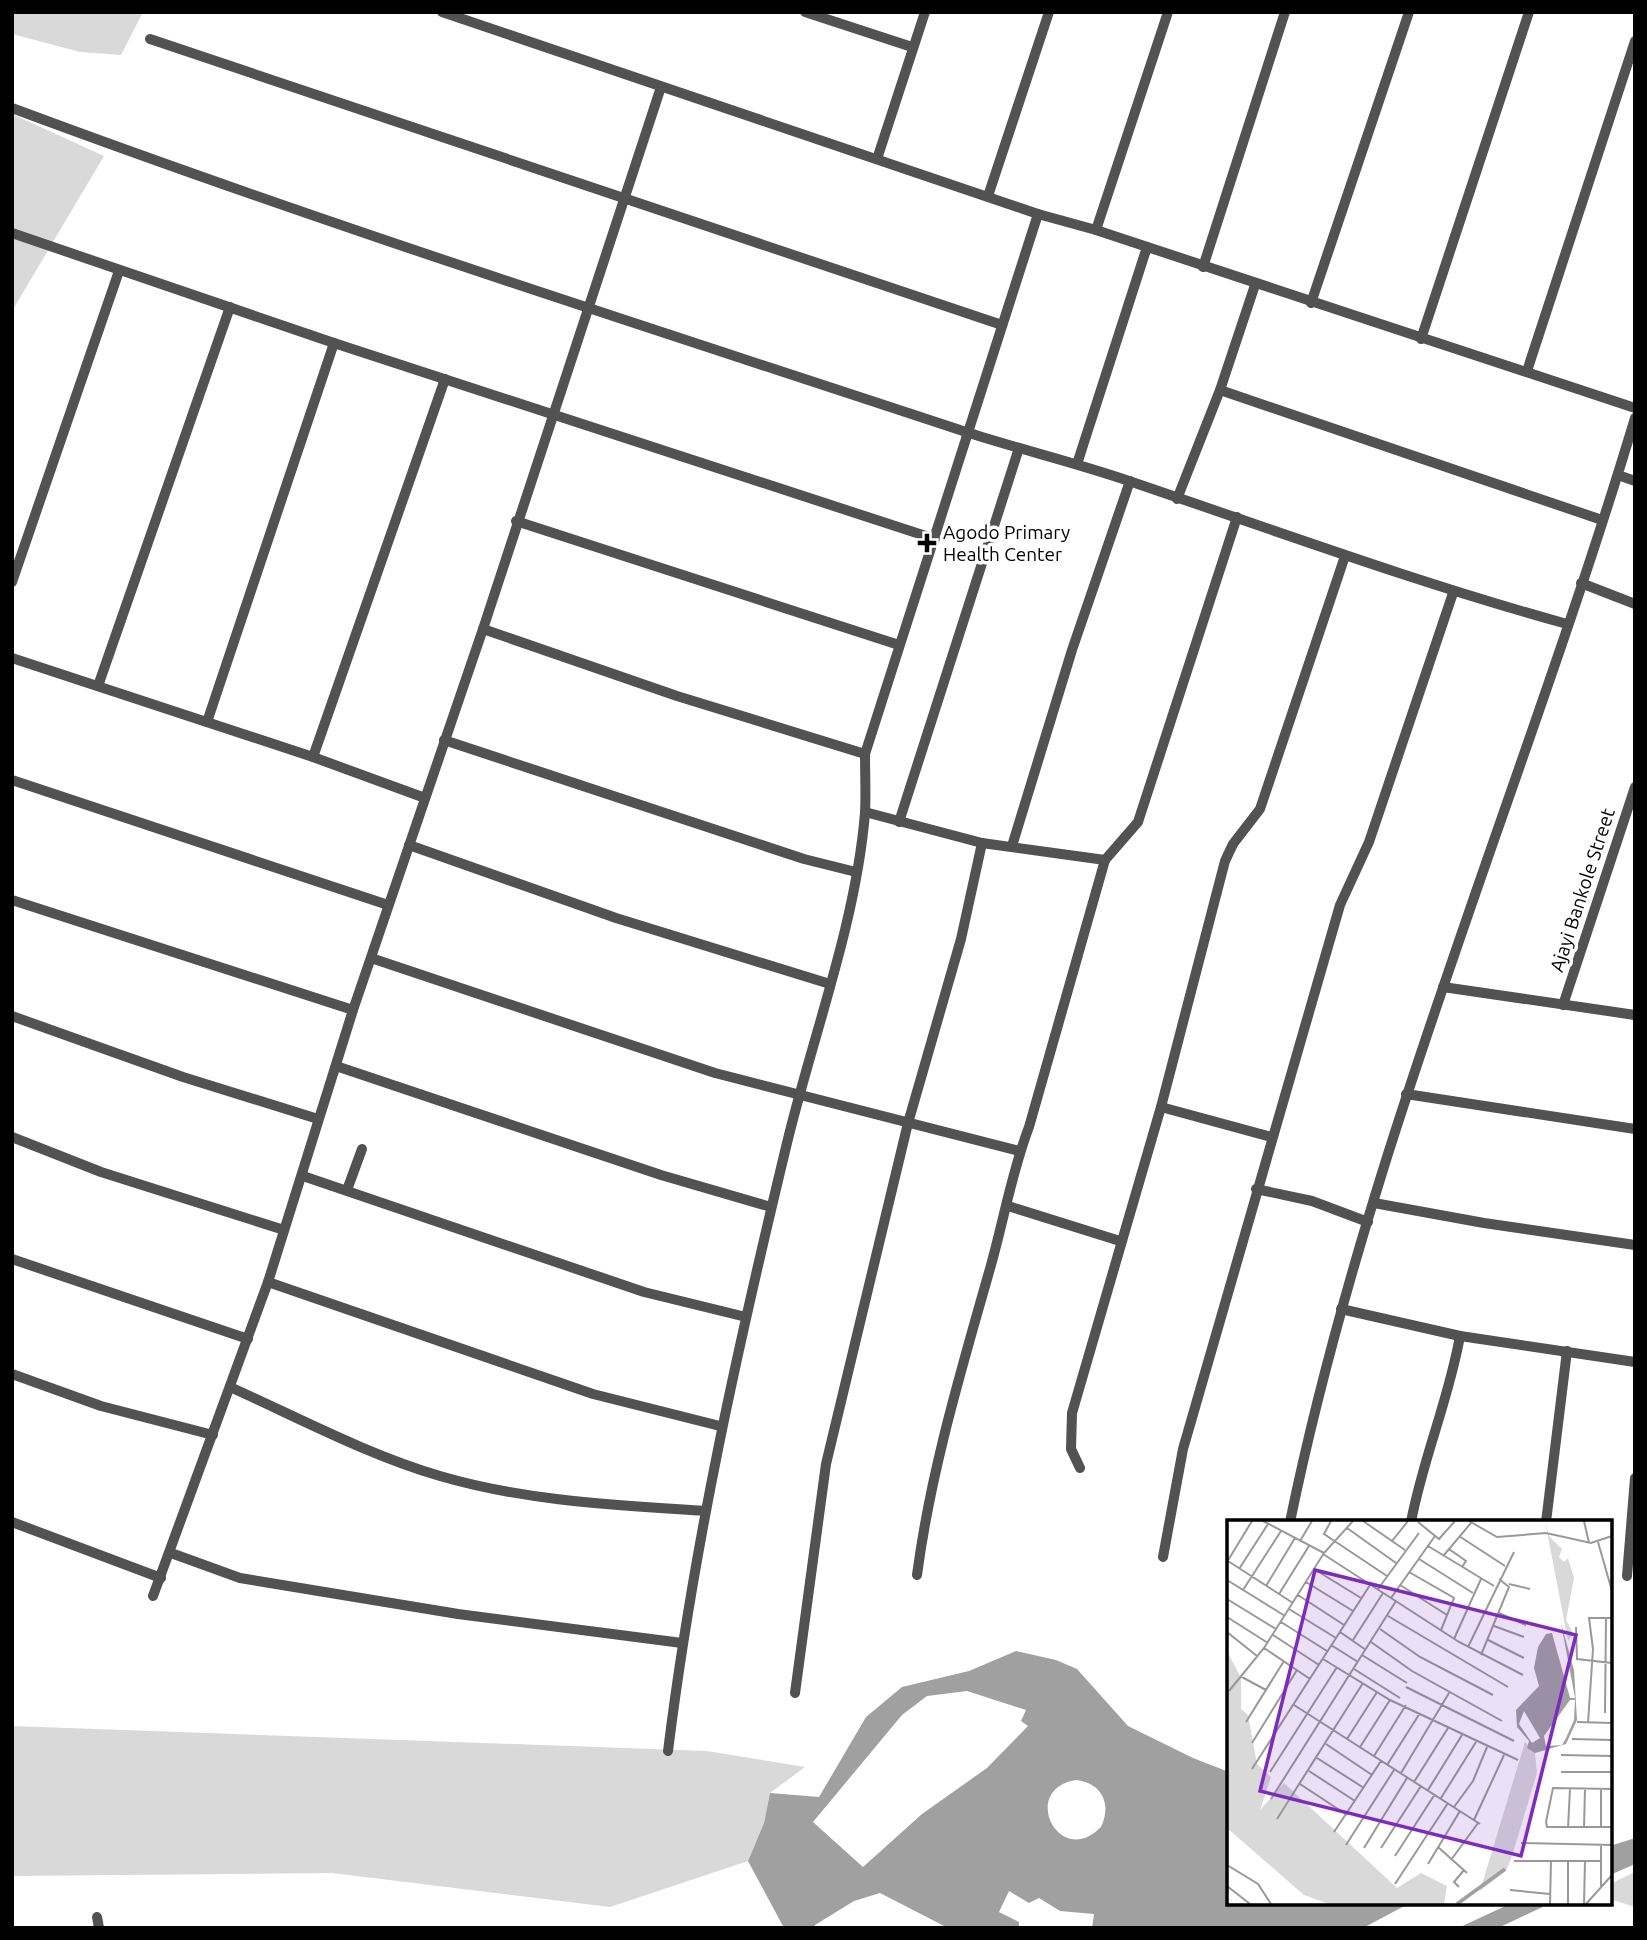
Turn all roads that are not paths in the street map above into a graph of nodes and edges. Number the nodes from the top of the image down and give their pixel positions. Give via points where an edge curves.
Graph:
1 (442, 12) edge
2 (805, 12) edge
3 (925, 12) edge
4 (1049, 12) edge
5 (1168, 12) edge
6 (1285, 12) edge
7 (1409, 12) edge
8 (1529, 12) edge
9 (150, 39) dead end
10 (1635, 41) edge
11 (912, 47) junction
12 (661, 88) junction
13 (12, 108) edge
14 (877, 159) junction
15 (988, 196) junction
16 (624, 200) junction
17 (1038, 214) junction
18 (1097, 230) junction
19 (12, 233) edge
20 (1147, 247) junction
21 (1203, 267) junction
22 (118, 271) junction
23 (1255, 285) junction
24 (1311, 303) junction
25 (230, 307) junction
26 (586, 309) junction
27 (1002, 325) junction
28 (1421, 339) junction
29 (334, 343) junction
30 (1527, 371) junction
31 (445, 379) junction
32 (1220, 390) junction
33 (1635, 408) edge
34 (553, 414) junction
35 (1635, 418) edge
36 (967, 433) junction
37 (1019, 449) junction
38 (1077, 464) junction
39 (1618, 475) junction
40 (1129, 481) junction
41 (1635, 481) edge
42 (1177, 499) junction
43 (1237, 517) junction
44 (1602, 520) junction
45 (516, 521) junction
46 (935, 538) junction
47 (1345, 556) junction
48 (12, 582) edge
49 (1581, 583) junction
50 (1453, 593) junction
51 (1635, 604) edge
52 (1566, 624) junction
53 (483, 629) junction
54 (899, 646) junction
55 (12, 658) edge
56 (98, 687) junction
57 (207, 722) junction
58 (444, 740) junction
59 (865, 754) junction
60 (313, 757) junction
61 (12, 780) edge
62 (1635, 787) edge
63 (425, 797) junction
64 (865, 812) junction
65 (899, 822) junction
66 (982, 843) junction
67 (409, 845) junction
68 (1012, 846) junction
69 (1105, 860) junction
70 (856, 872) junction
71 (12, 900) edge
72 (388, 905) junction
73 (371, 958) junction
74 (830, 984) junction
75 (1443, 986) junction
76 (1563, 1005) junction
77 (353, 1010) junction
78 (12, 1016) edge
79 (1635, 1016) edge
80 (336, 1066) junction
81 (1406, 1094) junction
82 (798, 1096) junction
83 (1161, 1107) junction
84 (318, 1119) junction
85 (908, 1124) junction
86 (1635, 1129) edge
87 (1271, 1137) junction
88 (12, 1138) edge
89 (362, 1149) dead end
90 (1019, 1151) junction
91 (303, 1176) junction
92 (1256, 1189) junction
93 (347, 1190) junction
94 (1374, 1203) junction
95 (1007, 1206) junction
96 (771, 1207) junction
97 (1367, 1223) junction
98 (284, 1230) junction
99 (1120, 1241) junction
100 (1635, 1245) edge
101 (12, 1259) edge
102 (268, 1282) junction
103 (1341, 1309) junction
104 (747, 1317) junction
105 (1460, 1336) junction
106 (248, 1339) junction
107 (1567, 1351) junction
108 (1635, 1362) edge
109 (12, 1374) edge
110 (230, 1387) junction
111 (720, 1426) junction
112 (213, 1435) junction
113 (1080, 1468) dead end
114 (1635, 1478) edge
115 (704, 1511) junction
116 (1290, 1520) edge
117 (1410, 1520) edge
118 (1546, 1520) edge
119 (12, 1522) edge
120 (171, 1553) junction
121 (1163, 1557) dead end
122 (917, 1575) dead end
123 (1627, 1576) dead end
124 (161, 1578) junction
125 (153, 1596) dead end
126 (682, 1643) junction
127 (795, 1693) dead end
128 (668, 1751) dead end

1 - 12 street
2 - 11 street
3 - 11 street
4 - 15 street
5 - 18 street
6 - 21 street
7 - 24 street
8 - 28 street
9 - 16 street
10 - 30 street
11 - 14 street
12 - 14 street
12 - 16 street
13 - 26 street
14 - 15 street
15 - 17 street
16 - 26 street
16 - 27 street
17 - 18 street
17 - 27 street
18 - 20 street
19 - 22 street
20 - 21 street
20 - 38 street
21 - 23 street
22 - 25 street
22 - 48 street
23 - 24 street
23 - 32 street
24 - 28 street
25 - 29 street
25 - 56 street
26 - 34 street
26 - 36 street
27 - 36 street
28 - 30 street
29 - 31 street
29 - 57 street
30 - 33 street
31 - 34 street
31 - 60 street
32 - 42 street
32 - 44 street
34 - 45 street
34 - 46 street
35 - 39 street
36 - 37 street
36 - 46 street
37 - 38 street
37 - 65 street
38 - 40 street
39 - 41 street
39 - 44 street
40 - 42 street
40 - 68 street
42 - 43 street
43 - 47 street
43 - 69 street via 1138,822
44 - 49 street
45 - 53 street
45 - 54 street
46 - 54 street
47 - 50 street
47 - 83 street via 1260,810 1225,861
49 - 51 street
49 - 52 street
50 - 52 street
50 - 87 street via 1369,842 1340,905
52 - 75 street
53 - 58 street
53 - 59 street
54 - 59 street
55 - 56 street
56 - 57 street
57 - 60 street
58 - 63 street
58 - 70 street
59 - 64 street
60 - 63 street
61 - 72 street
62 - 76 street, Ajayi Bankole Street
63 - 67 street
64 - 65 street
64 - 70 street
65 - 66 street
66 - 68 street
66 - 85 street via 961,939
67 - 72 street
67 - 74 street via 617,918
68 - 69 street
69 - 90 street
70 - 74 street
71 - 77 street
72 - 73 street
73 - 77 street
73 - 82 street via 715,1073
74 - 82 street
75 - 76 street
75 - 81 street
76 - 79 street
77 - 80 street
78 - 84 street
80 - 84 street
80 - 96 street via 660,1175
81 - 86 street
81 - 94 street
82 - 85 street
82 - 96 street
83 - 87 street
83 - 99 street
84 - 91 street
85 - 90 street
85 - 127 street via 827,1464
87 - 92 street
88 - 98 street via 101,1172
89 - 93 street
90 - 95 street
91 - 93 street
91 - 98 street
92 - 97 street via 1312,1201
92 - 121 street via 1183,1449
93 - 104 street via 644,1292
94 - 97 street
94 - 100 street
95 - 99 street
95 - 122 street via 942,1440
96 - 104 street
97 - 103 street
98 - 102 street
99 - 113 street via 1072,1413 1071,1449
101 - 106 street
102 - 106 street
102 - 111 street via 593,1394
103 - 105 street
103 - 116 street via 1311,1419
104 - 111 street
105 - 107 street
105 - 117 street via 1450,1388
106 - 110 street
107 - 108 street
107 - 118 street
109 - 112 street via 101,1406
110 - 112 street
110 - 115 street via 402,1464 443,1477 561,1500
111 - 115 street
112 - 120 street
114 - 123 street
115 - 126 street
119 - 124 street
120 - 124 street
120 - 126 street via 240,1578 458,1614
124 - 125 street
126 - 128 street

